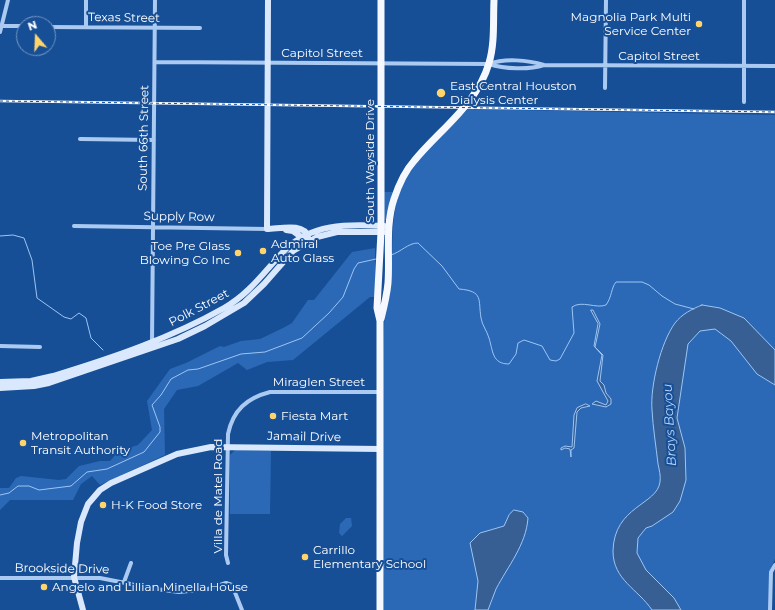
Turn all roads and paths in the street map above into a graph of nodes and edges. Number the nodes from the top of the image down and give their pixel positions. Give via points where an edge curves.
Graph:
1 (8, 0) edge
2 (86, 0) edge
3 (155, 0) edge
4 (268, 0) edge
5 (381, 0) edge
6 (494, 0) edge
7 (606, 0) edge
8 (744, 0) edge
9 (2, 26) junction
10 (16, 26) edge
11 (56, 27) edge
12 (86, 27) junction
13 (155, 28) junction
14 (200, 28) dead end
15 (0, 32) edge
16 (155, 62) junction
17 (268, 63) junction
18 (381, 64) junction
19 (489, 64) junction
20 (605, 66) junction
21 (744, 66) junction
22 (775, 66) edge
23 (605, 88) dead end
24 (744, 102) dead end
25 (80, 140) dead end
26 (154, 140) junction
27 (74, 226) dead end
28 (153, 227) junction
29 (267, 228) junction
30 (300, 228) junction
31 (323, 228) junction
32 (283, 229) junction
33 (384, 229) junction
34 (306, 238) junction
35 (380, 321) junction
36 (153, 345) junction
37 (0, 346) edge
38 (40, 347) dead end
39 (48, 380) junction
40 (0, 382) edge
41 (0, 388) edge
42 (380, 392) junction
43 (259, 395) joint
44 (228, 446) junction
45 (380, 449) junction
46 (131, 563) dead end
47 (228, 563) dead end
48 (775, 565) edge
49 (74, 577) junction
50 (0, 578) edge
51 (770, 579) junction
52 (124, 582) junction
53 (775, 582) edge
54 (82, 610) edge
55 (242, 610) edge
56 (380, 610) edge
57 (770, 610) edge

1 - 9 street
2 - 12 street
3 - 13 street, South 66th Street
4 - 17 street
5 - 18 main road, South Wayside Drive
6 - 19 main road
7 - 20 street
8 - 21 street
9 - 10 street
9 - 15 street
11 - 12 street, Texas Street
12 - 13 street, Texas Street
13 - 14 street, Texas Street
13 - 16 street, South 66th Street
16 - 17 street, Capitol Street
16 - 26 street, South 66th Street
17 - 18 street, Capitol Street
17 - 29 street
18 - 19 street, Capitol Street
18 - 33 main road, South Wayside Drive
19 - 20 street, Capitol Street via 497,61
19 - 33 main road via 472,97 458,116 413,162 394,199
20 - 21 street, Capitol Street
20 - 23 street
21 - 22 street, Capitol Street
21 - 24 street
25 - 26 street
26 - 28 street, South 66th Street
27 - 28 street, Supply Row
28 - 29 street, Supply Row
28 - 36 street, South 66th Street
29 - 32 street, Supply Row
30 - 31 street, Supply Row
30 - 32 street, Supply Row
30 - 34 street
31 - 33 street, Polk Street via 345,225
31 - 34 street, Polk Street
32 - 34 street, Supply Row
33 - 34 street, Polk Street via 330,233
33 - 35 main road, South Wayside Drive via 380,248 377,308
33 - 35 main road, South Wayside Drive via 388,264 386,297
34 - 36 street, Polk Street via 233,311 185,336
35 - 42 main road, South Wayside Drive
36 - 39 street, Polk Street
37 - 38 street
39 - 40 street, Polk Street
39 - 41 street, Polk Street via 34,386
42 - 43 street, Miraglen Street via 270,392
42 - 45 main road, South Wayside Drive
43 - 44 street, Villa de Matel Road via 237,411 230,426
44 - 45 street, Jamail Drive
44 - 47 street, Villa de Matel Road
44 - 49 street, Jamail Drive via 177,454 100,490 84,513 77,543
45 - 56 main road, South Wayside Drive
46 - 52 street, Brookside Drive
48 - 51 street
49 - 50 street, Brookside Drive
49 - 52 street, Brookside Drive
49 - 54 street, Jamail Drive
51 - 53 street
51 - 57 street
52 - 55 street, Brookside Drive via 156,590 179,592 208,589 228,583 232,584

